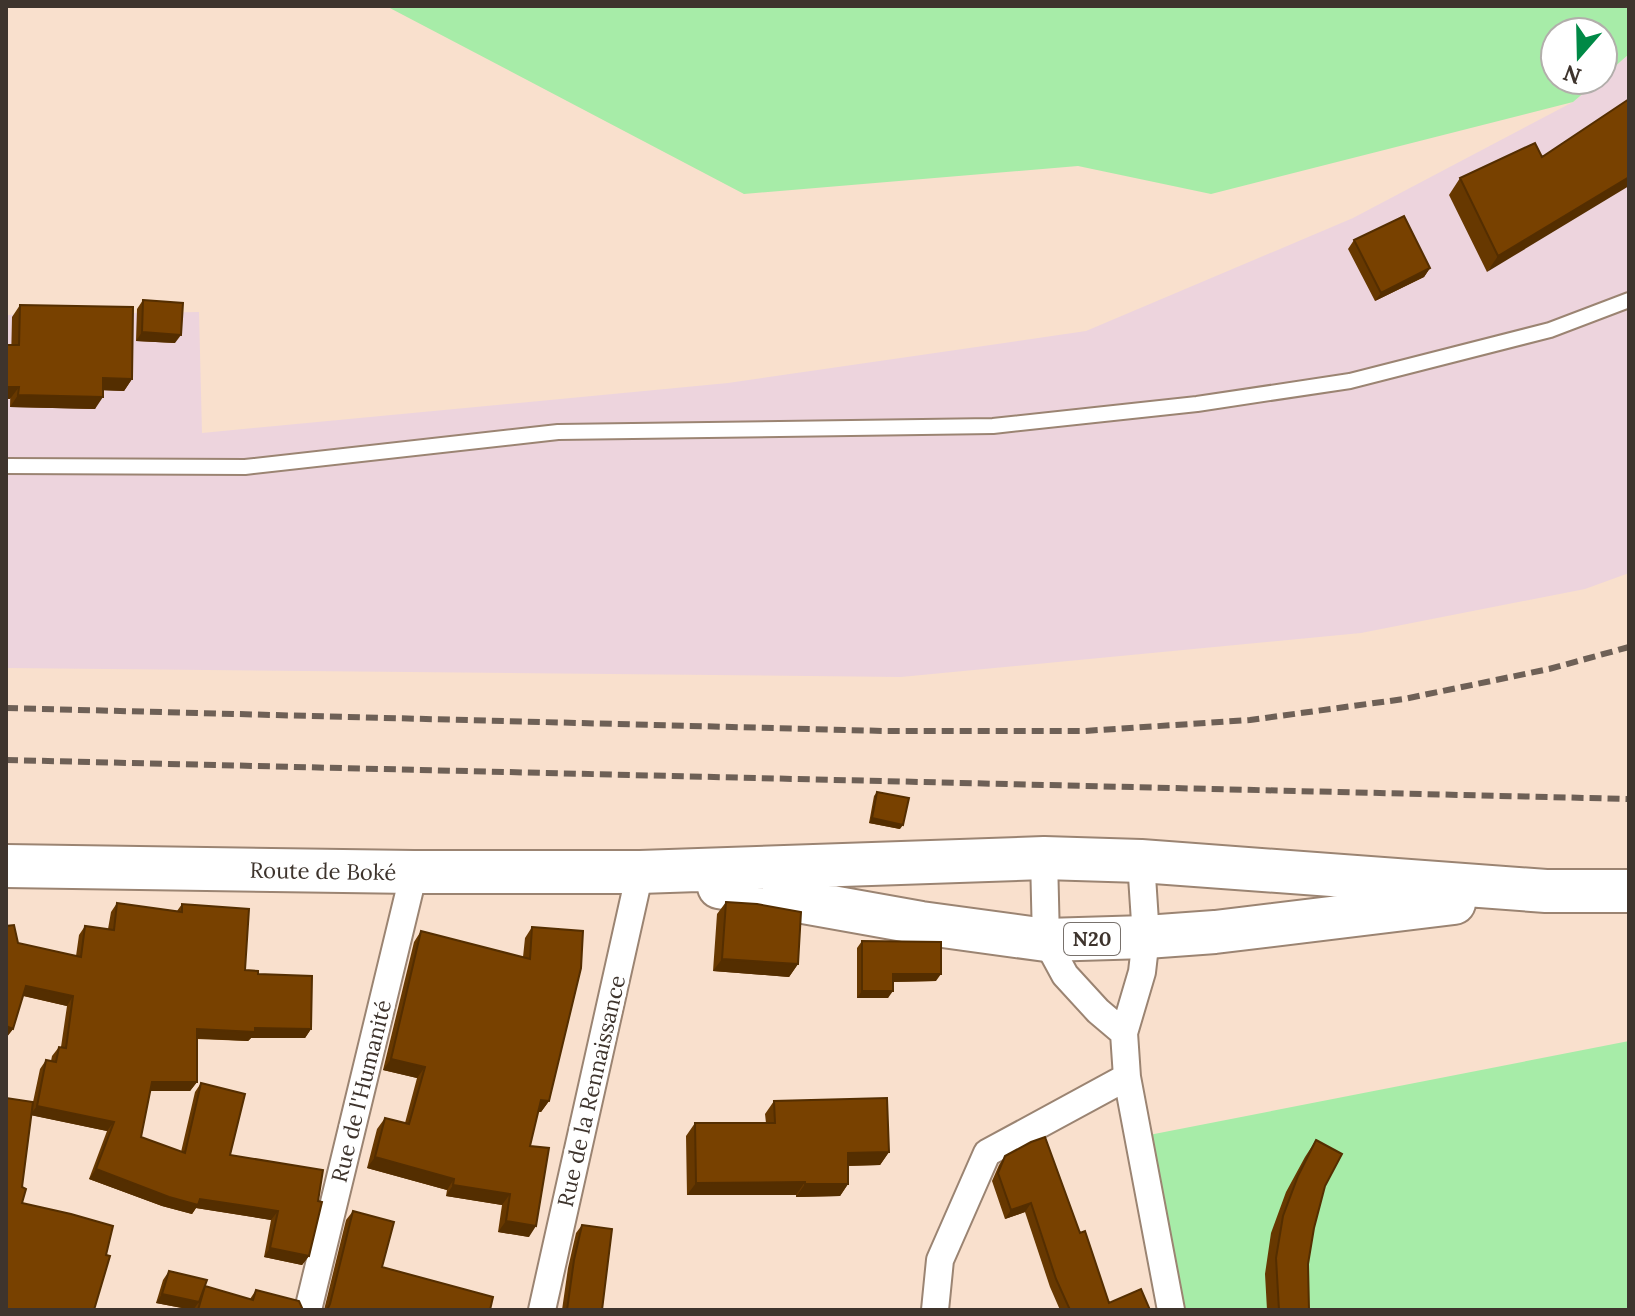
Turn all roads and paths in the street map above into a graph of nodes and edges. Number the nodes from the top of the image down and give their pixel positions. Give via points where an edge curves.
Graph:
1 (1629, 300) edge
2 (6, 466) edge
3 (1044, 858) junction
4 (1141, 861) junction
5 (6, 866) edge
6 (414, 872) junction
7 (640, 872) junction
8 (1546, 891) junction
9 (1629, 891) edge
10 (1146, 937) junction
11 (1046, 940) junction
12 (1124, 1033) junction
13 (1127, 1077) junction
14 (308, 1310) edge
15 (542, 1310) edge
16 (935, 1310) edge
17 (1171, 1310) edge

1 - 2 lane via 1550,330 1350,381 993,426 558,432 245,467
3 - 4 main road, N20
3 - 7 main road, N20
3 - 11 street
4 - 8 main road, N20
4 - 10 street
5 - 6 main road, Route de Boké
6 - 7 main road, Route de Boké
6 - 14 street, Rue de l'Humanité
7 - 11 main road, N20
7 - 15 street, Rue de la Rennaissance
8 - 9 main road, N20
8 - 10 main road, N20
10 - 11 main road, N20
10 - 12 street
11 - 12 street via 1065,975
12 - 13 street
13 - 16 street via 987,1153 940,1260
13 - 17 street

